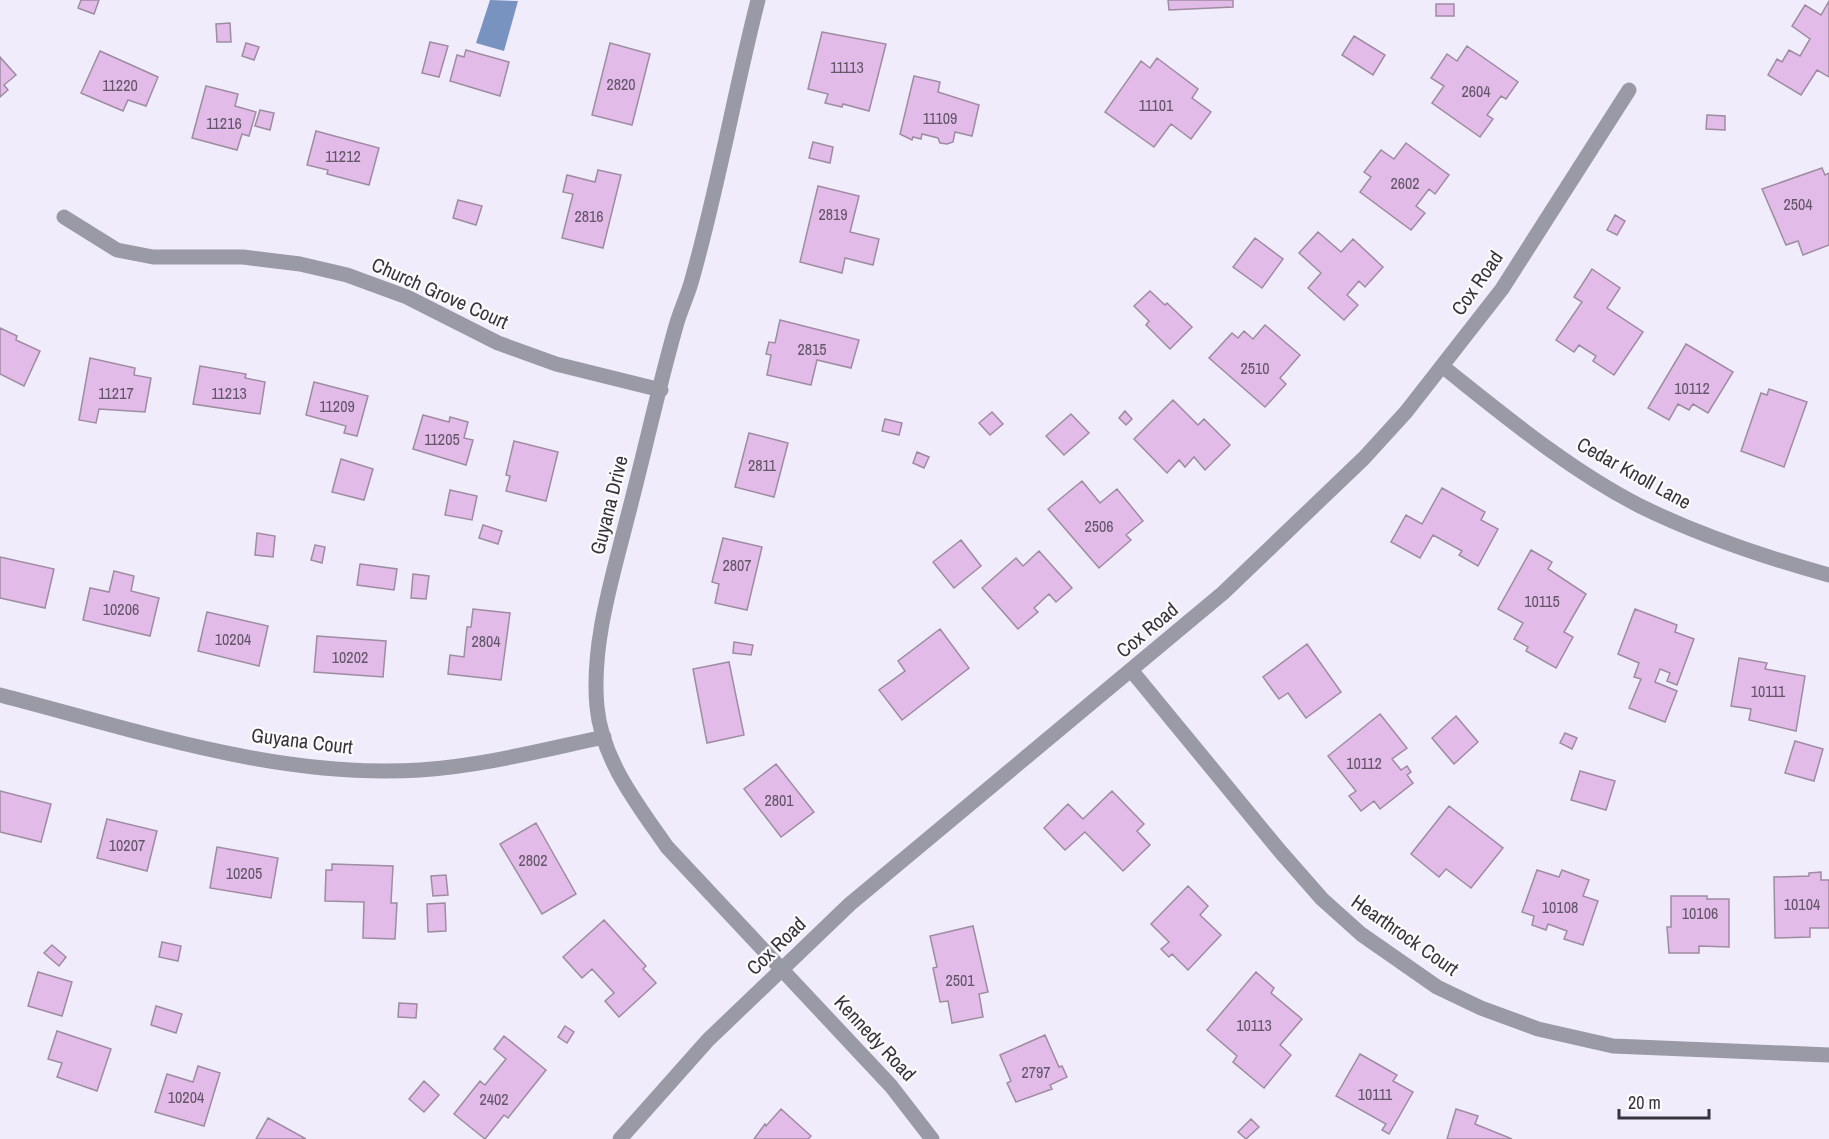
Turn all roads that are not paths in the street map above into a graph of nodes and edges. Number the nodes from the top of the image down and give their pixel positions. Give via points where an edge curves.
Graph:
1 (758, 0) edge
2 (1629, 90) dead end
3 (64, 217) dead end
4 (1442, 366) junction
5 (661, 390) junction
6 (1829, 576) edge
7 (1131, 670) junction
8 (0, 695) edge
9 (604, 737) junction
10 (782, 969) junction
11 (1829, 1055) edge
12 (620, 1139) edge
13 (932, 1139) edge

1 - 5 street, Guyana Drive via 719,173
2 - 4 street, Cox Road via 1502,289
3 - 5 street, Church Grove Court via 117,250 153,257 243,257 347,275 407,297 498,343 556,364
4 - 6 street, Cedar Knoll Lane via 1530,436 1640,505 1727,545
4 - 7 street, Cox Road via 1364,459 1293,529
5 - 9 street, Guyana Drive via 599,646 597,707
7 - 10 street, Cox Road via 850,904
7 - 11 street, Hearthrock Court via 1322,899 1360,934 1437,987 1538,1029 1614,1046
8 - 9 street, Guyana Court via 213,749 281,763 349,770 420,770 500,759
9 - 10 street, Guyana Drive via 637,805 667,848
10 - 12 street, Cox Road via 708,1040
10 - 13 street, Kennedy Road via 891,1086

